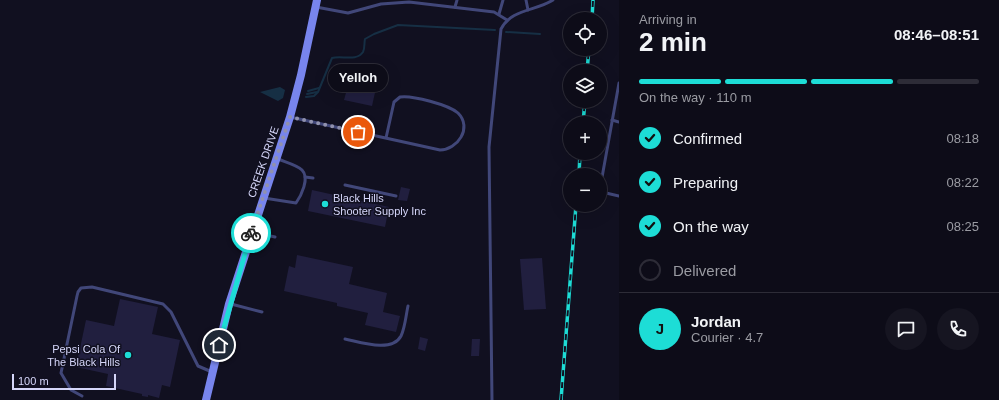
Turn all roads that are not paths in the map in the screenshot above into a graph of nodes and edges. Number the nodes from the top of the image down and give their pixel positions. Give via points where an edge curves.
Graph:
1 (457, 0) edge
2 (503, 0) edge
3 (526, 0) edge
4 (553, 0) edge
5 (317, 3) edge
6 (455, 7) junction
7 (528, 10) junction
8 (499, 14) junction
9 (507, 20) junction
10 (619, 83) edge
11 (290, 117) junction
12 (612, 120) junction
13 (619, 122) edge
14 (386, 138) junction
15 (276, 158) junction
16 (305, 177) junction
17 (313, 178) dead end
18 (345, 185) dead end
19 (396, 196) dead end
20 (619, 196) edge
21 (263, 198) junction
22 (251, 231) junction
23 (275, 237) dead end
24 (229, 304) junction
25 (408, 306) dead end
26 (262, 312) dead end
27 (345, 339) dead end
28 (212, 372) junction
29 (82, 396) dead end
30 (206, 400) edge
31 (492, 400) edge

1 - 6 lane
2 - 8 lane
3 - 7 lane
4 - 7 lane
5 - 6 lane via 348,14 391,2
5 - 11 street, CREEK DRIVE
6 - 8 lane
7 - 9 lane
8 - 9 lane
9 - 31 lane via 501,29 489,147
10 - 12 lane
11 - 14 lane
11 - 15 street, CREEK DRIVE
12 - 13 lane
12 - 20 lane via 600,183 606,194
14 - 14 lane via 445,150 460,140 463,122 458,113 448,107 400,97 394,102
15 - 16 lane via 301,169
15 - 21 street, CREEK DRIVE
16 - 17 lane
16 - 21 lane via 296,203
18 - 19 lane
21 - 22 street, CREEK DRIVE
22 - 23 lane
22 - 24 street, CREEK DRIVE
24 - 26 lane
24 - 28 street, CREEK DRIVE
25 - 27 lane via 400,337 394,344 383,345
28 - 29 lane via 198,366 171,312 163,304 86,287 78,292 61,372 71,390
28 - 30 street, CREEK DRIVE

